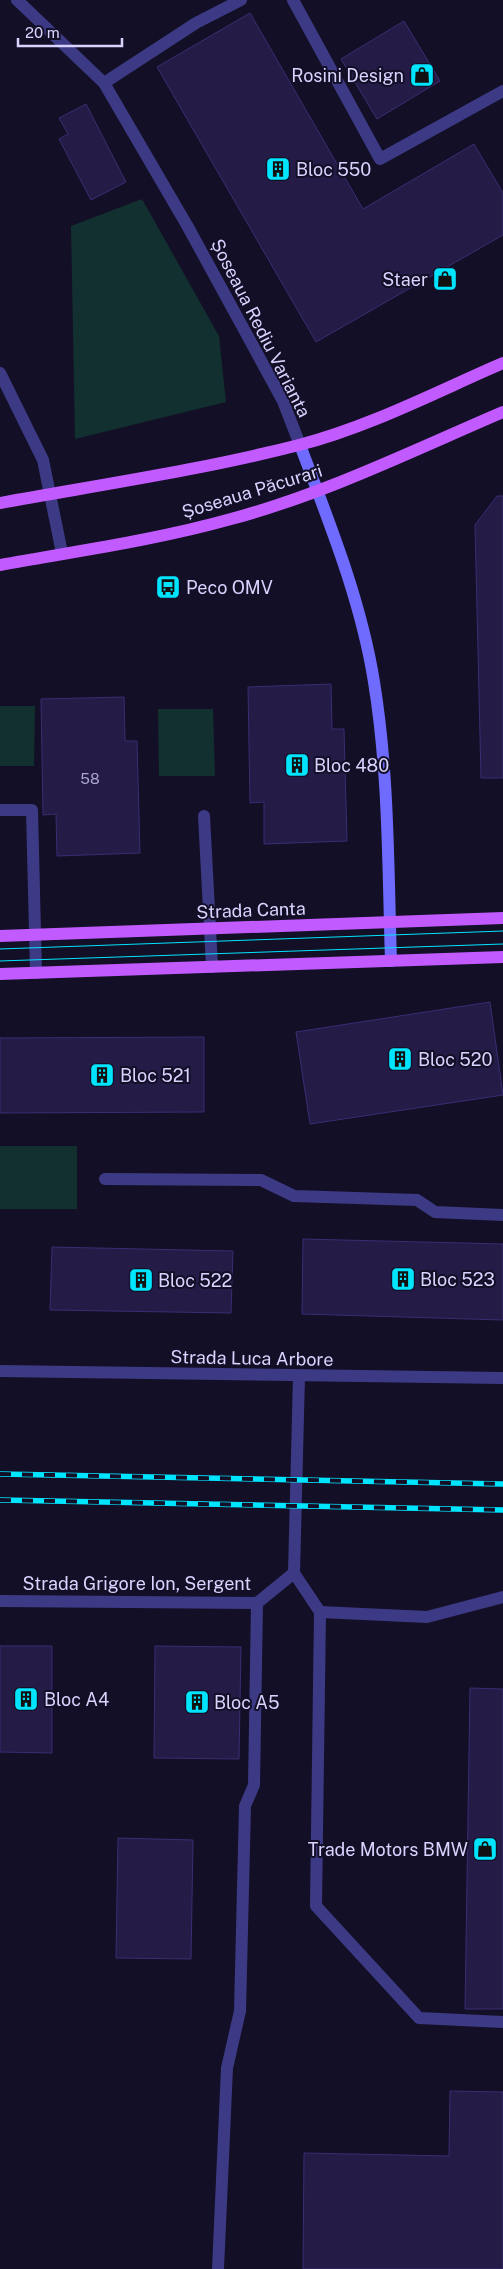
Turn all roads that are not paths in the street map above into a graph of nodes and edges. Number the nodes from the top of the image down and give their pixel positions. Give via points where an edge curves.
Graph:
1 (17, 0) edge
2 (241, 0) edge
3 (294, 0) edge
4 (104, 83) junction
5 (503, 91) edge
6 (503, 363) edge
7 (0, 372) edge
8 (503, 412) edge
9 (300, 445) junction
10 (318, 492) junction
11 (50, 494) junction
12 (0, 503) edge
13 (62, 554) junction
14 (0, 565) edge
15 (0, 810) edge
16 (204, 816) dead end
17 (503, 918) edge
18 (390, 922) junction
19 (210, 929) junction
20 (35, 935) junction
21 (0, 936) edge
22 (503, 957) edge
23 (391, 962) junction
24 (212, 967) junction
25 (36, 973) junction
26 (0, 974) edge
27 (105, 1179) dead end
28 (503, 1214) edge
29 (0, 1371) edge
30 (299, 1376) junction
31 (503, 1378) edge
32 (294, 1573) junction
33 (503, 1596) edge
34 (0, 1601) edge
35 (257, 1603) junction
36 (320, 1612) junction
37 (503, 2022) edge
38 (218, 2269) edge

1 - 4 street, Șoseaua Rediu Varianta
2 - 4 street via 196,23
3 - 5 street via 380,159
4 - 9 street, Șoseaua Rediu Varianta via 188,227 283,401
6 - 9 main road, Șoseaua Păcurari via 358,426
7 - 11 street via 43,460
8 - 10 main road, Șoseaua Păcurari
9 - 10 street, Șoseaua Rediu Varianta
9 - 11 main road, Șoseaua Păcurari
10 - 13 main road, Șoseaua Păcurari via 182,532
10 - 18 street, Șoseaua Rediu Varianta via 338,544 374,682 382,757
11 - 12 main road, Șoseaua Păcurari
11 - 13 street
13 - 14 main road, Șoseaua Păcurari
15 - 20 street via 32,810
16 - 19 street
17 - 18 main road, Strada Canta
18 - 19 main road, Strada Canta
18 - 23 street, Șoseaua Rediu Varianta
19 - 20 main road, Strada Canta
19 - 24 street
20 - 21 main road, Strada Canta
20 - 25 street
22 - 23 main road
23 - 24 main road
24 - 25 main road
25 - 26 main road
27 - 28 street via 261,1180 294,1196 417,1200 435,1212
29 - 30 street, Strada Luca Arbore
30 - 31 street, Strada Luca Arbore
30 - 32 street
32 - 35 street, Strada Grigore Ion, Sergent
32 - 36 street
33 - 36 street via 426,1617
34 - 35 street, Strada Grigore Ion, Sergent
35 - 38 street via 254,1785 245,1806 240,2011 227,2068
36 - 37 street via 316,1906 419,2018

